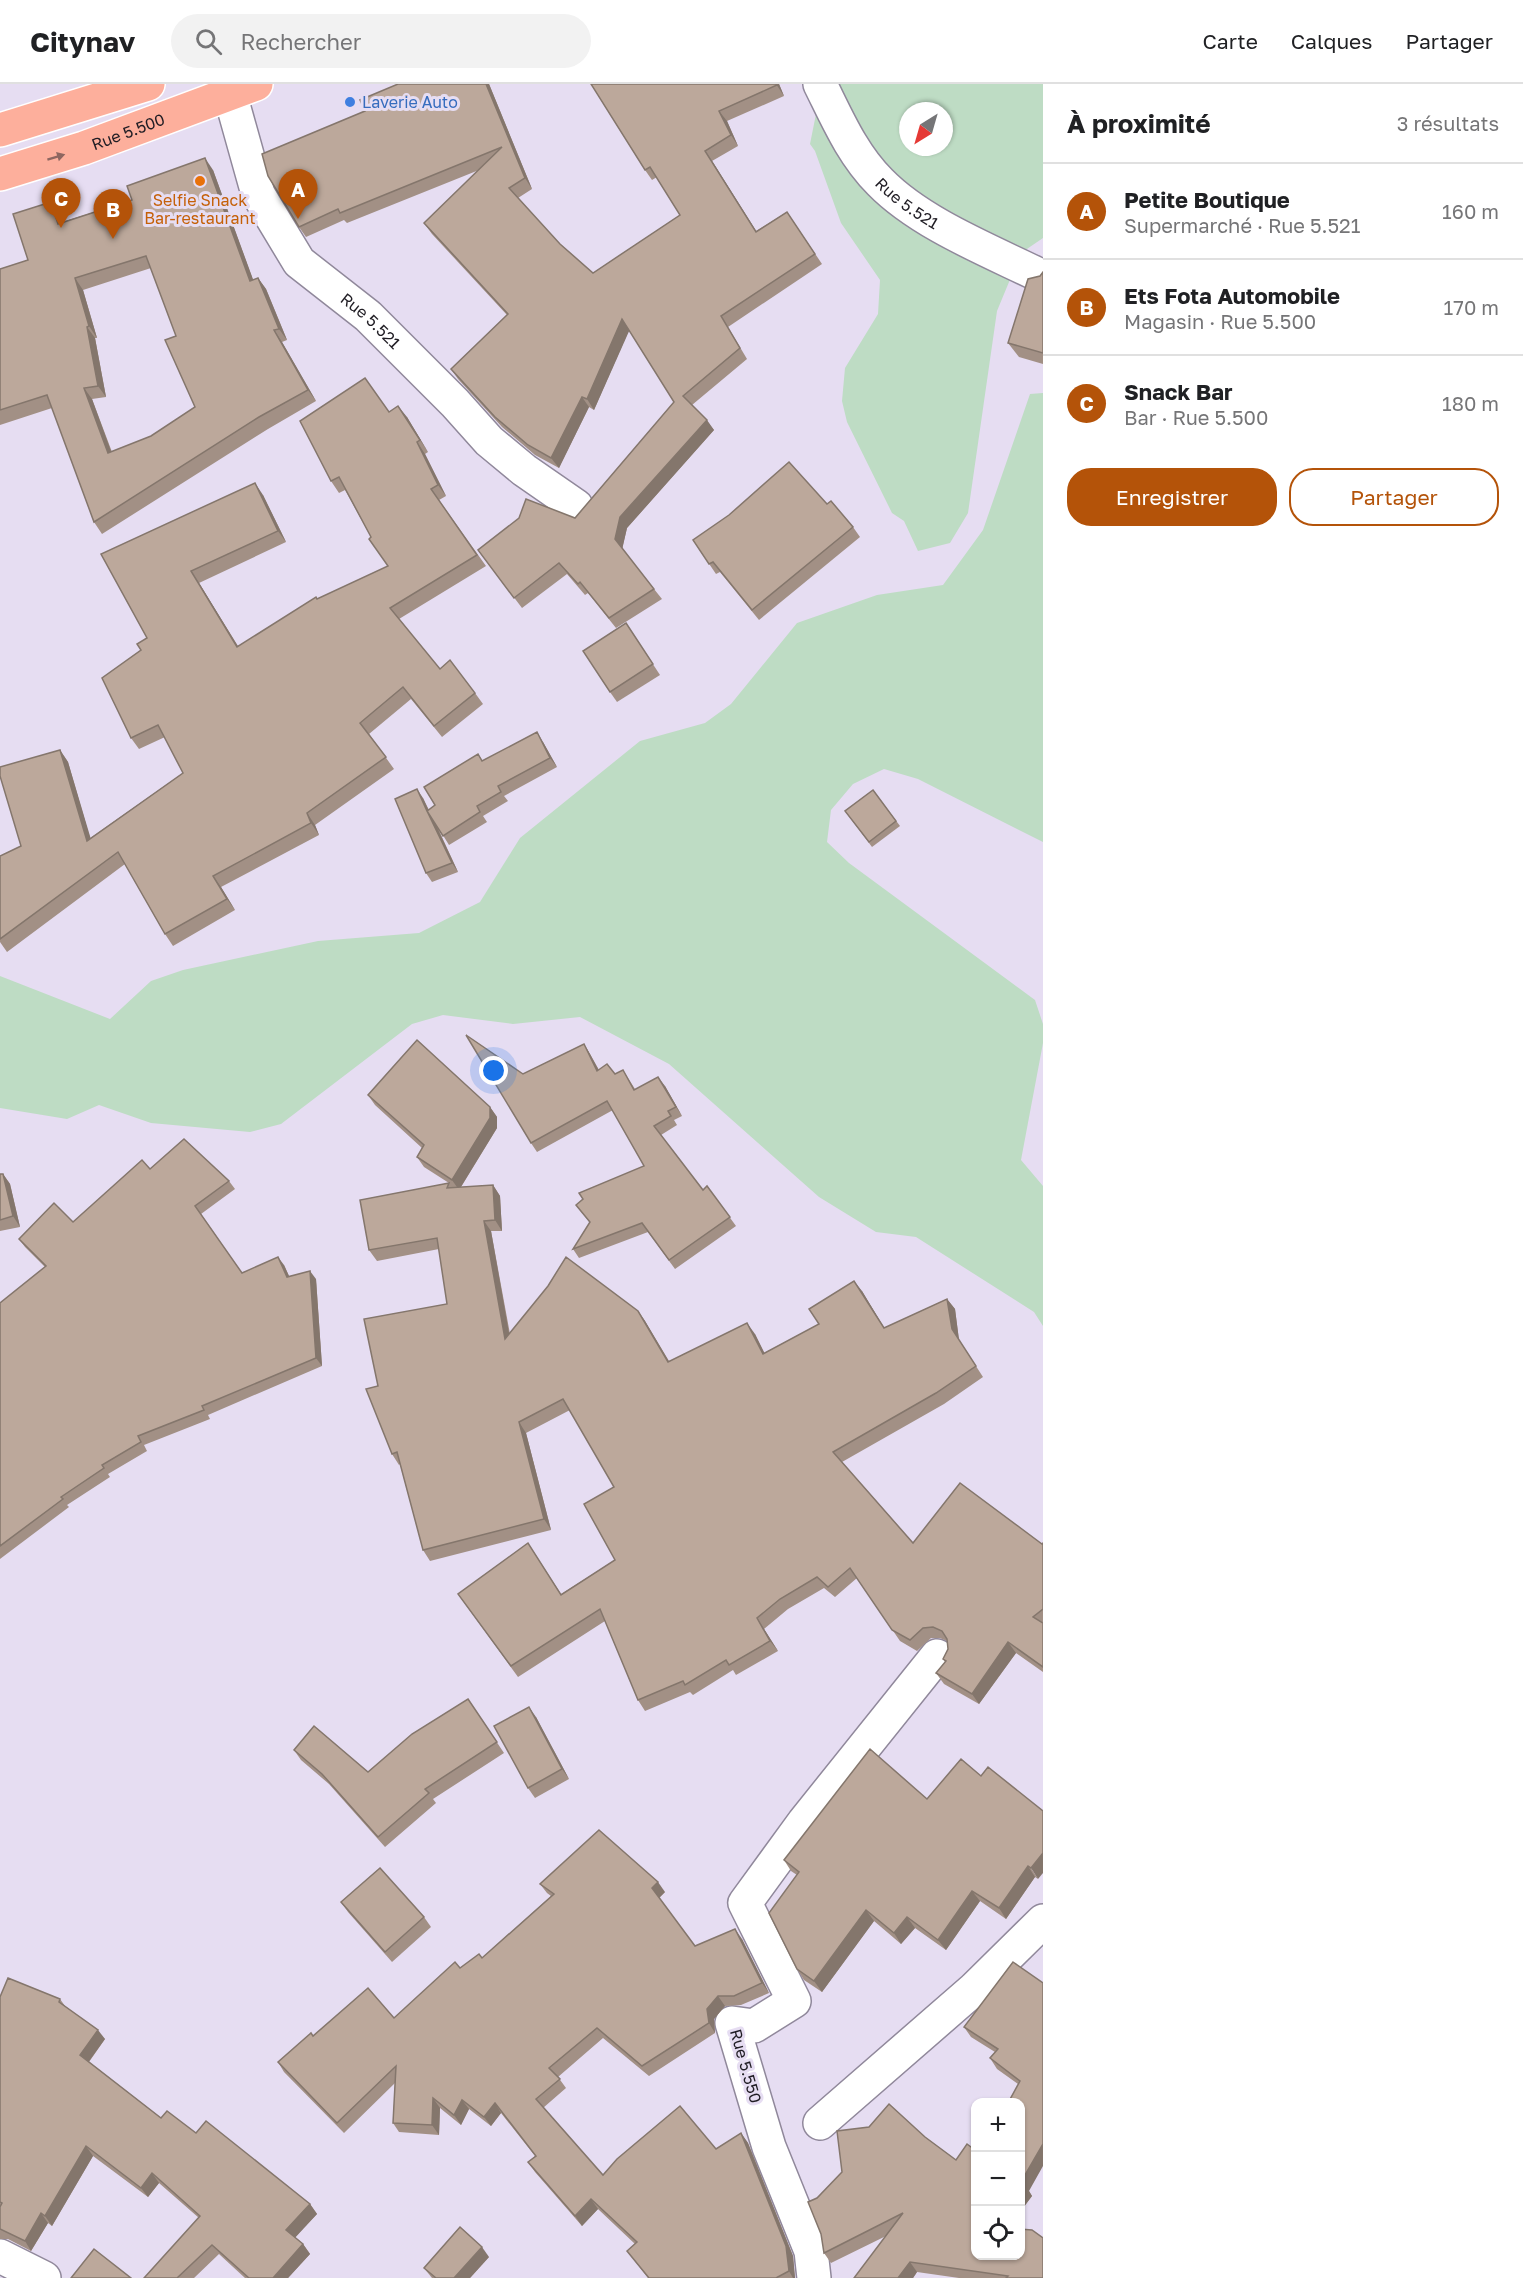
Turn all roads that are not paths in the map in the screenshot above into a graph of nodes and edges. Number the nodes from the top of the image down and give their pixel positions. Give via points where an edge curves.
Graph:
1 (148, 84) edge
2 (820, 84) edge
3 (243, 89) edge
4 (0, 130) edge
5 (0, 174) edge
6 (1039, 274) edge
7 (576, 506) dead end
8 (937, 1656) dead end
9 (1043, 1921) edge
10 (820, 2123) dead end
11 (0, 2256) edge
12 (44, 2278) edge
13 (814, 2278) edge

1 - 4 main road
2 - 6 street, Rue 5.521 via 851,145 880,182 913,208
5 -> 3 main road, Rue 5.500 via 84,148
3 - 7 street, Rue 5.521 via 258,194 299,262 368,316 489,441
8 - 13 street, Rue 5.550 via 804,1822 745,1903 794,2001 754,2026 732,2023 769,2147 811,2251
9 - 10 street via 974,1989
11 - 12 street

